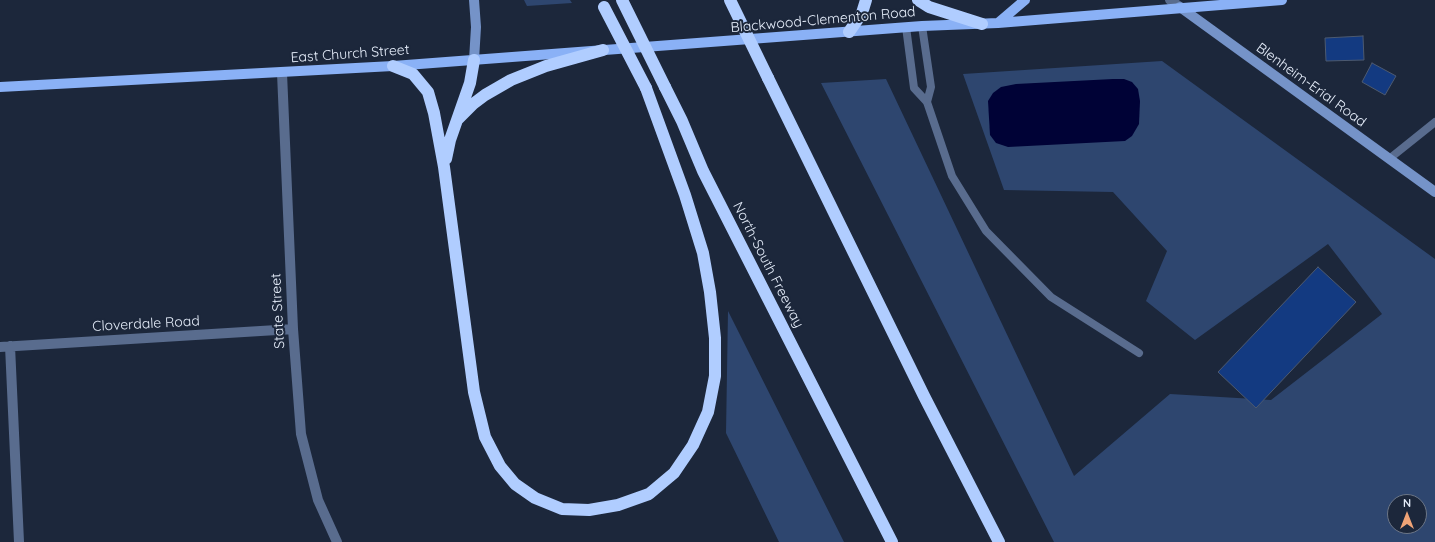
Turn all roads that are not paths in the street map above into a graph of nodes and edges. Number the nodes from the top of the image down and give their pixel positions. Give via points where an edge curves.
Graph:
1 (474, 0) edge
2 (622, 0) edge
3 (730, 0) edge
4 (866, 0) edge
5 (918, 0) edge
6 (1025, 0) edge
7 (1170, 0) edge
8 (1282, 0) edge
9 (1214, 2) edge
10 (604, 4) edge
11 (1180, 7) junction
12 (998, 23) junction
13 (982, 24) junction
14 (922, 26) junction
15 (906, 27) junction
16 (849, 32) junction
17 (702, 43) joint
18 (603, 50) junction
19 (474, 60) junction
20 (394, 66) junction
21 (282, 73) junction
22 (0, 87) edge
23 (927, 102) junction
24 (458, 118) junction
25 (1435, 122) edge
26 (1389, 159) junction
27 (444, 166) junction
28 (1435, 192) edge
29 (293, 329) junction
30 (5, 346) edge
31 (1139, 353) dead end
32 (19, 542) edge
33 (337, 542) edge
34 (892, 542) edge
35 (999, 542) edge

1 - 19 main road
2 - 34 highway, North-South Freeway, bridge via 682,121 703,171
3 - 35 highway, bridge via 924,396
4 - 16 highway via 862,13
5 - 13 highway via 929,7
6 - 12 main road
7 - 11 street, Blenheim-Erial Road
8 - 9 main road, Blackwood-Clementon Road
9 - 11 main road, Blackwood-Clementon Road
10 - 27 highway, bridge via 646,88 686,195 703,253 716,338 716,376 708,412 694,445 674,473 649,494 618,505 590,510 562,508 534,498 515,484 500,466 485,437 474,392
11 - 12 main road, Blackwood-Clementon Road
11 - 26 main road, Blenheim-Erial Road
12 - 13 main road, Blackwood-Clementon Road
13 - 14 main road, Blackwood-Clementon Road
14 - 15 main road, Blackwood-Clementon Road
14 - 23 lane via 931,87
15 - 16 main road, Blackwood-Clementon Road
15 - 23 lane via 914,88
16 - 17 main road, Blackwood-Clementon Road
17 - 18 main road, East Church Street
18 - 19 main road, East Church Street
18 - 24 highway via 546,66 512,80 473,104
19 - 20 main road, East Church Street
19 - 24 highway via 470,83
20 - 21 main road, East Church Street
20 - 27 highway via 413,74 428,92
21 - 22 main road, East Church Street
21 - 29 street, State Street
23 - 31 lane via 952,176 986,231 1051,297
24 - 27 highway
25 - 26 lane
26 - 28 main road, Blenheim-Erial Road
29 - 30 street, Cloverdale Road
29 - 33 street, State Street via 301,434 318,500
30 - 32 street

